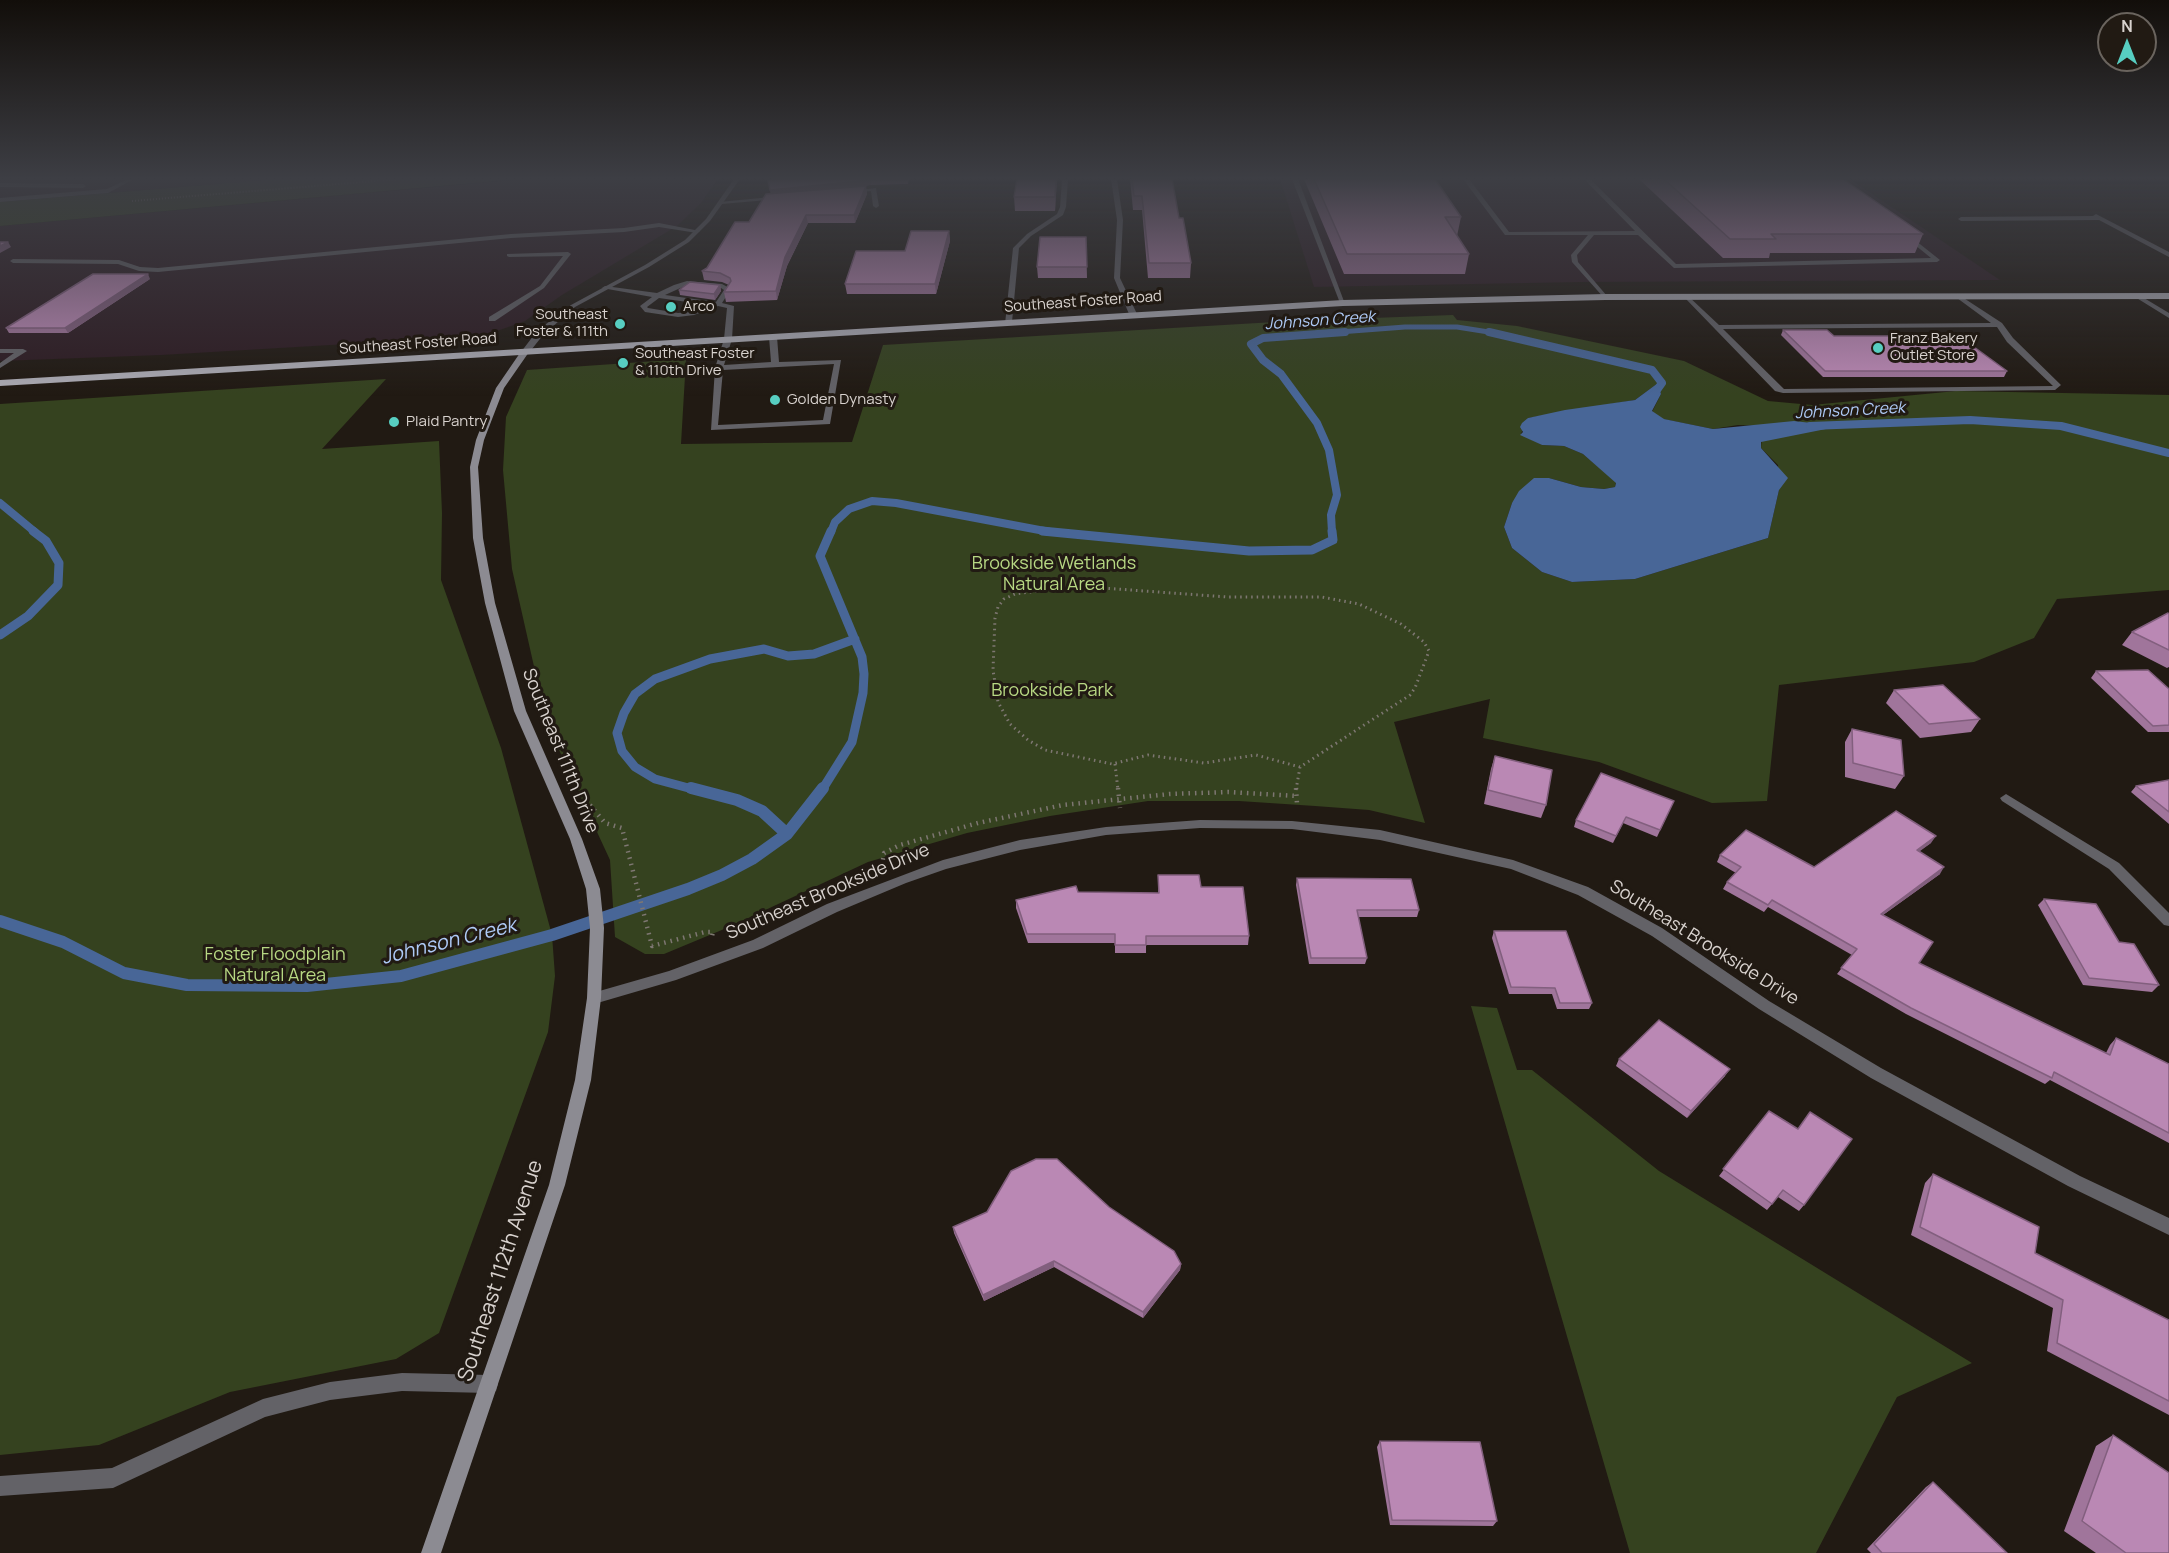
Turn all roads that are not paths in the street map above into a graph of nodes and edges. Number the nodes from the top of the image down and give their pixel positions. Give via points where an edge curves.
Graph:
1 (358, 251) edge
2 (512, 251) edge
3 (671, 251) edge
4 (1016, 251) edge
5 (1118, 251) edge
6 (1323, 251) edge
7 (1577, 251) edge
8 (1659, 251) edge
9 (1926, 251) edge
10 (13, 261) dead end
11 (605, 288) junction
12 (658, 295) junction
13 (2137, 296) junction
14 (2169, 296) edge
15 (1605, 297) junction
16 (1688, 297) junction
17 (1959, 297) junction
18 (1343, 303) junction
19 (718, 304) junction
20 (1133, 314) junction
21 (2169, 316) edge
22 (492, 318) dead end
23 (1008, 322) junction
24 (1999, 325) junction
25 (1717, 327) junction
26 (773, 337) junction
27 (728, 339) junction
28 (0, 351) edge
29 (525, 352) junction
30 (775, 364) junction
31 (0, 366) edge
32 (719, 368) junction
33 (0, 383) edge
34 (2006, 798) dead end
35 (2169, 921) edge
36 (594, 998) junction
37 (2169, 1227) edge
38 (489, 1384) junction
39 (0, 1486) edge
40 (431, 1553) edge

1 - 10 street via 158,270 120,262
2 - 22 street via 509,255 568,254 542,287
3 - 11 street
4 - 23 street
5 - 20 street via 1117,278
6 - 18 street
7 - 15 street via 1575,262
8 - 9 street via 1674,266 1937,260
11 - 12 street
11 - 29 street via 553,321
12 - 19 street
12 - 19 street via 687,284 722,285 728,289
12 - 19 street via 643,306 645,310 692,314
13 - 14 main road, Southeast Foster Road
13 - 17 main road, Southeast Foster Road
13 - 21 street
15 - 16 main road, Southeast Foster Road
15 - 18 main road, Southeast Foster Road
16 - 17 main road, Southeast Foster Road
16 - 25 street
17 - 24 street
18 - 20 main road, Southeast Foster Road
19 - 27 street via 731,306
20 - 23 main road, Southeast Foster Road
23 - 26 main road, Southeast Foster Road
24 - 25 street
24 - 25 street via 2057,385 2055,388 1783,391
26 - 27 main road, Southeast Foster Road
26 - 30 street
27 - 29 main road, Southeast Foster Road
27 - 32 street
28 - 31 street via 22,351
29 - 33 main road, Southeast Foster Road
29 - 36 main road, Southeast 111th Drive via 500,388 480,440 474,478 478,538 490,603 520,711 576,839 593,889
30 - 32 street
30 - 32 street via 838,362 827,422 714,428
34 - 35 street via 2114,866
36 - 37 street, Southeast Brookside Drive via 735,953 858,897 943,866 1020,845 1122,829 1211,824 1301,825 1422,843 1513,866 1583,891 1657,932 1764,1005 1876,1073 2074,1181
36 - 38 main road, Southeast 112th Avenue via 582,1088 557,1185
38 - 39 street via 402,1382 330,1391 263,1408 113,1478
38 - 40 main road, Southeast 112th Avenue

